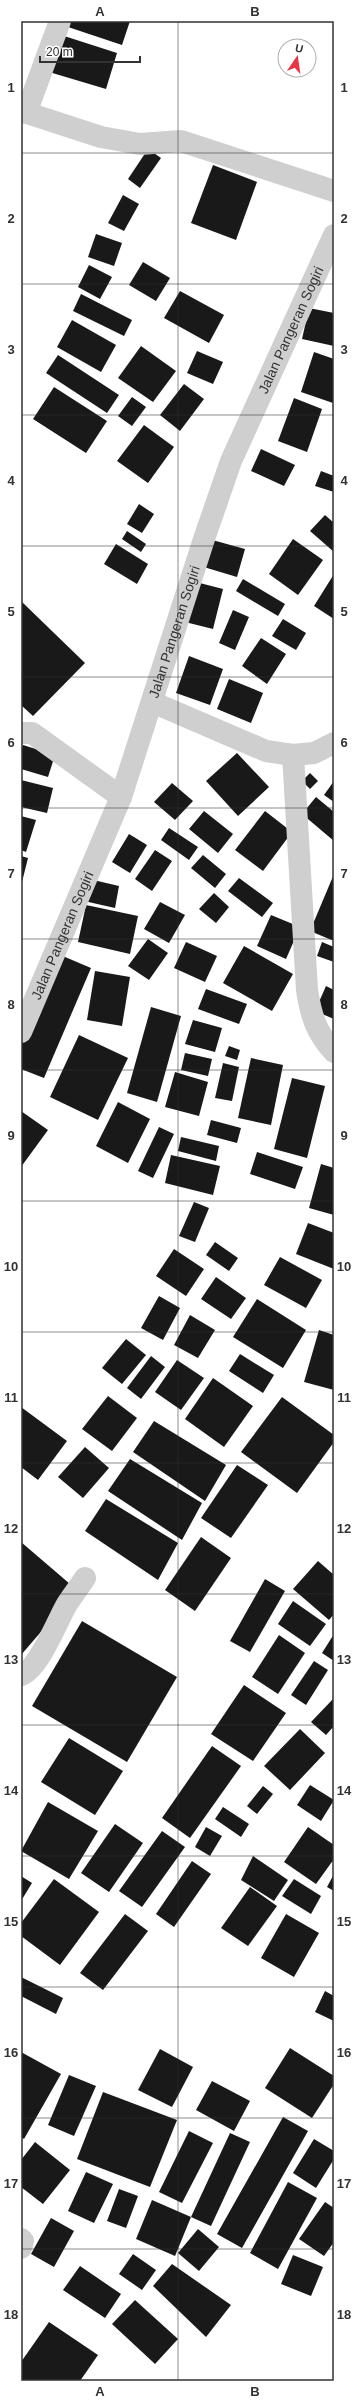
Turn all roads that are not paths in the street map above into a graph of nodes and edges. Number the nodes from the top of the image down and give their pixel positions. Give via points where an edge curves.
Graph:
1 (60, 21) edge
2 (24, 112) edge
3 (334, 191) edge
4 (334, 235) edge
5 (152, 702) junction
6 (21, 733) edge
7 (334, 743) edge
8 (293, 754) junction
9 (121, 797) junction
10 (21, 1032) edge
11 (334, 1052) edge
12 (85, 1578) dead end
13 (21, 1675) edge
14 (21, 2239) edge
15 (21, 2248) edge

1 - 2 street
2 - 3 street via 101,137 140,144 181,141
4 - 5 street, Jalan Pangeran Sogiri via 231,461
5 - 8 street via 266,751
5 - 9 street, Jalan Pangeran Sogiri
6 - 9 street via 32,733
7 - 8 street via 314,753
8 - 11 street via 298,866 311,1014 323,1039
9 - 10 street, Jalan Pangeran Sogiri
12 - 13 street via 67,1604 34,1664 27,1673
14 - 15 street

